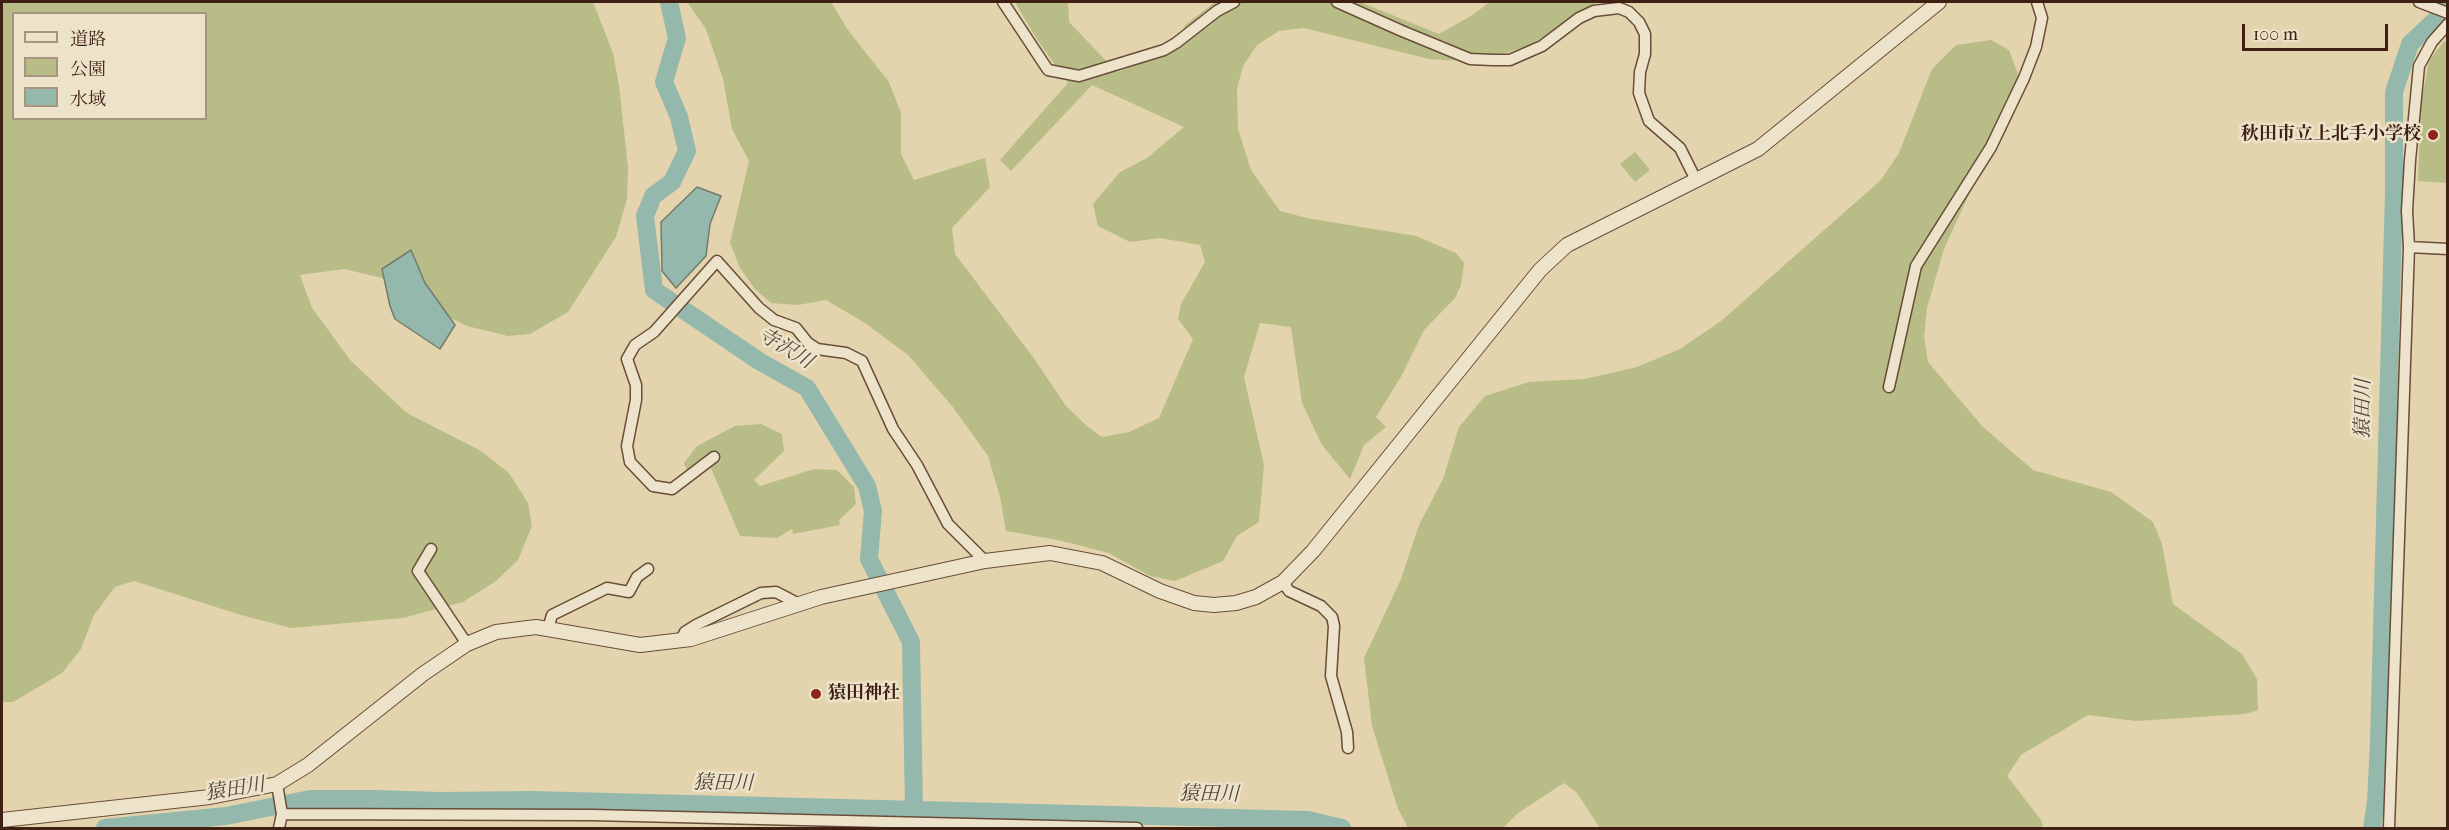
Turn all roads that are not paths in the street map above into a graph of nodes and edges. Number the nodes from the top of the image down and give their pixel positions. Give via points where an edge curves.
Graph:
1 (1003, 2) edge
2 (1234, 2) edge
3 (1336, 2) edge
4 (1939, 2) edge
5 (2037, 2) edge
6 (2419, 2) edge
7 (2448, 14) edge
8 (2448, 24) edge
9 (1696, 180) junction
10 (2409, 247) junction
11 (2448, 249) edge
12 (1889, 387) dead end
13 (714, 457) dead end
14 (431, 549) dead end
15 (985, 561) junction
16 (648, 569) dead end
17 (1283, 582) junction
18 (799, 604) junction
19 (548, 629) junction
20 (681, 640) junction
21 (467, 644) junction
22 (1348, 748) dead end
23 (277, 784) junction
24 (281, 808) junction
25 (2, 820) edge
26 (279, 828) edge
27 (1137, 828) edge
28 (2390, 828) edge

1 - 2 street via 1048,70 1079,76 1164,50
3 - 9 street via 1470,59 1492,60 1510,60 1542,46 1594,11 1619,8 1629,12 1645,34 1639,93 1649,121 1680,148
4 - 9 street via 1758,149
5 - 12 street via 2042,18 2036,47 1992,147 1916,266
6 - 7 street
8 - 10 street via 2419,66 2410,160
9 - 17 street via 1567,245 1540,270
10 - 11 street
10 - 28 street
13 - 15 street via 672,489 653,486 630,462 627,446 636,385 627,359 635,345 654,332 717,261 759,308 774,320 796,328 808,344 862,361 893,429 948,524
14 - 21 street via 418,571
15 - 17 street via 1050,553 1071,556 1102,563 1194,603 1214,605 1256,597
15 - 18 street
16 - 19 street via 637,577 629,592 607,588 552,615
17 - 22 street via 1289,591 1321,606 1332,617 1332,676
18 - 20 street
18 - 20 street via 776,592 761,593 696,625
19 - 20 street via 640,645
19 - 21 street via 496,632
21 - 23 street via 308,765
23 - 24 street
23 - 25 street via 210,797
24 - 26 street
24 - 27 street

